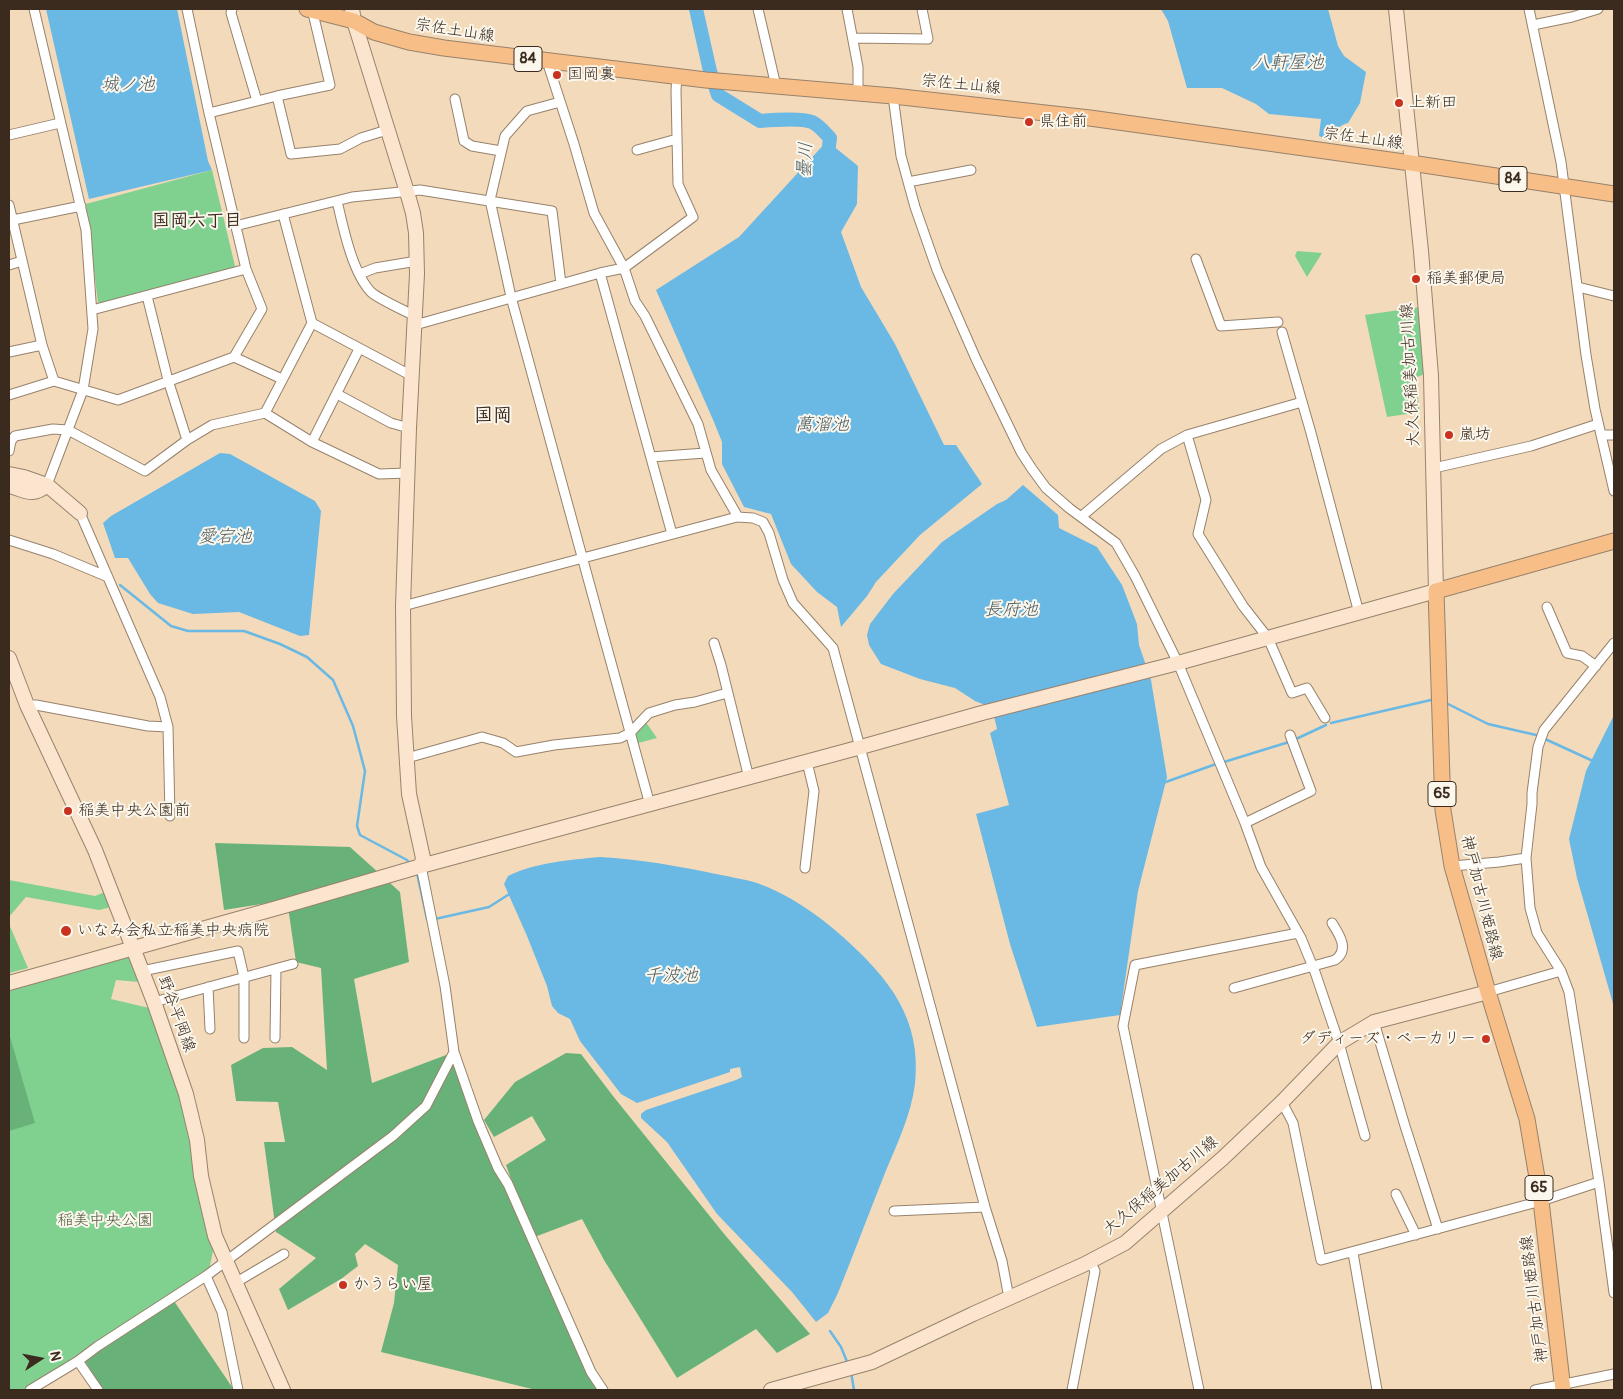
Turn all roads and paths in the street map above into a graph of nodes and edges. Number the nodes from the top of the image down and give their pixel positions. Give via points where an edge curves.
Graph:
1 (34, 9) edge
2 (187, 9) edge
3 (232, 9) edge
4 (758, 9) edge
5 (846, 9) edge
6 (922, 9) edge
7 (1396, 9) edge
8 (1529, 9) edge
9 (1598, 9) edge
10 (311, 10) edge
11 (353, 15) edge
12 (1532, 25) junction
13 (853, 38) junction
14 (546, 61) junction
15 (677, 77) junction
16 (776, 86) junction
17 (858, 93) junction
18 (277, 96) junction
19 (893, 96) junction
20 (455, 99) dead end
21 (257, 101) junction
22 (560, 102) junction
23 (209, 113) junction
24 (60, 123) junction
25 (387, 130) junction
26 (9, 135) edge
27 (677, 138) junction
28 (637, 150) dead end
29 (501, 152) junction
30 (1412, 163) junction
31 (971, 170) dead end
32 (908, 182) junction
33 (1566, 187) junction
34 (408, 192) junction
35 (1614, 194) edge
36 (490, 200) junction
37 (337, 202) junction
38 (9, 205) edge
39 (81, 206) junction
40 (283, 214) junction
41 (13, 220) junction
42 (236, 226) junction
43 (1196, 259) dead end
44 (22, 261) junction
45 (417, 261) junction
46 (9, 265) edge
47 (624, 268) junction
48 (246, 269) junction
49 (600, 273) junction
50 (360, 274) junction
51 (561, 284) junction
52 (1578, 287) junction
53 (146, 296) junction
54 (1614, 296) edge
55 (511, 298) junction
56 (92, 310) junction
57 (415, 320) junction
58 (1278, 322) dead end
59 (312, 323) junction
60 (1282, 332) dead end
61 (42, 345) junction
62 (359, 349) junction
63 (9, 352) edge
64 (234, 357) junction
65 (412, 376) junction
66 (282, 379) junction
67 (168, 380) junction
68 (54, 381) junction
69 (83, 390) junction
70 (337, 394) junction
71 (9, 395) edge
72 (1302, 402) junction
73 (265, 413) junction
74 (1598, 424) junction
75 (409, 428) junction
76 (68, 430) junction
77 (1187, 435) junction
78 (1600, 435) junction
79 (1614, 435) edge
80 (187, 440) junction
81 (312, 442) junction
82 (9, 451) edge
83 (705, 453) junction
84 (651, 457) junction
85 (1434, 468) junction
86 (408, 473) junction
87 (9, 474) edge
88 (47, 485) junction
89 (9, 486) edge
90 (1614, 491) edge
91 (80, 513) joint
92 (1082, 516) junction
93 (738, 517) junction
94 (672, 534) junction
95 (9, 540) edge
96 (1614, 541) edge
97 (582, 559) junction
98 (108, 577) junction
99 (1436, 591) junction
100 (403, 606) junction
101 (1547, 608) dead end
102 (1359, 613) junction
103 (1268, 638) junction
104 (714, 643) dead end
105 (1614, 643) edge
106 (9, 658) edge
107 (1178, 663) junction
108 (1596, 666) junction
109 (727, 693) junction
110 (27, 705) junction
111 (1325, 718) dead end
112 (168, 727) junction
113 (630, 733) junction
114 (1290, 735) dead end
115 (861, 747) junction
116 (406, 758) junction
117 (807, 762) junction
118 (749, 778) junction
119 (650, 805) junction
120 (170, 816) dead end
121 (1245, 823) junction
122 (1526, 858) junction
123 (421, 866) junction
124 (1452, 866) junction
125 (805, 868) dead end
126 (1332, 922) dead end
127 (1298, 933) junction
128 (134, 949) junction
129 (293, 964) dead end
130 (1313, 967) junction
131 (276, 969) junction
132 (142, 971) junction
133 (1561, 971) junction
134 (244, 977) junction
135 (9, 983) edge
136 (208, 987) junction
137 (1234, 988) dead end
138 (1488, 992) junction
139 (154, 1002) junction
140 (1374, 1022) junction
141 (210, 1029) dead end
142 (244, 1038) dead end
143 (275, 1038) dead end
144 (1339, 1043) junction
145 (454, 1052) junction
146 (1282, 1102) junction
147 (1366, 1136) dead end
148 (1599, 1182) junction
149 (1396, 1194) dead end
150 (1541, 1201) junction
151 (985, 1207) junction
152 (894, 1210) dead end
153 (1161, 1213) junction
154 (1438, 1229) junction
155 (1416, 1234) junction
156 (1353, 1253) junction
157 (284, 1254) dead end
158 (225, 1261) junction
159 (1090, 1262) junction
160 (206, 1276) junction
161 (235, 1283) junction
162 (1614, 1293) edge
163 (1009, 1298) junction
164 (78, 1361) junction
165 (1614, 1374) edge
166 (1563, 1388) edge
167 (30, 1390) edge
168 (98, 1390) edge
169 (238, 1390) edge
170 (283, 1390) edge
171 (603, 1390) edge
172 (772, 1390) edge
173 (1072, 1390) edge
174 (1199, 1390) edge
175 (1377, 1390) edge
176 (1535, 1390) edge

1 - 24 street
2 - 23 street
3 - 21 street
4 - 16 street
5 - 13 street
6 - 13 street via 928,39
7 - 30 street, 大久保稲美加古川線
8 - 12 street
9 - 12 street
10 - 11 main road, 宗佐土山線 / 84
10 - 18 street via 330,85
11 - 14 main road, 宗佐土山線 / 84 via 374,32 409,42
11 - 25 street
12 - 33 street
13 - 17 street
14 - 15 main road, 宗佐土山線 / 84
14 - 22 street
15 - 16 main road, 宗佐土山線 / 84
15 - 27 street
16 - 17 main road, 宗佐土山線 / 84
17 - 19 main road, 宗佐土山線 / 84
18 - 21 street
18 - 25 street via 291,154 340,149
19 - 30 main road, 宗佐土山線 / 84 via 1090,118
19 - 32 street
20 - 29 street via 464,141 472,146
21 - 23 street
22 - 29 street via 527,111 505,136
22 - 47 street via 594,213
23 - 42 street
24 - 26 street
24 - 39 street
25 - 34 street
27 - 28 street
27 - 47 street via 678,184 693,217
29 - 36 street
30 - 33 main road, 宗佐土山線 / 84
30 - 85 street, 大久保稲美加古川線 via 1431,376
31 - 32 street
32 - 92 street via 937,270 1021,452 1046,488
33 - 35 main road, 宗佐土山線 / 84
33 - 52 street
34 - 36 street via 420,190
34 - 37 street via 352,197
34 - 45 street via 416,234
36 - 51 street via 552,211
36 - 55 street
37 - 40 street
37 - 50 street via 348,247
38 - 41 street
39 - 41 street
39 - 56 street
40 - 42 street
40 - 59 street
41 - 44 street
42 - 48 street
43 - 58 street via 1220,326
44 - 46 street
44 - 61 street
45 - 50 street via 375,268
45 - 57 street
47 - 49 street
47 - 83 street via 635,301 698,424
48 - 53 street
48 - 64 street via 262,309
49 - 51 street
49 - 84 street
50 - 57 street via 371,292
51 - 55 street
52 - 54 street
52 - 74 street
53 - 56 street
53 - 67 street
55 - 57 street
55 - 97 street
56 - 69 street via 92,338
57 - 65 street
59 - 62 street
59 - 66 street
60 - 72 street
61 - 63 street
61 - 68 street
62 - 65 street
62 - 70 street
64 - 66 street
64 - 67 street
65 - 75 street
66 - 73 street
67 - 69 street via 118,400
67 - 80 street
68 - 69 street
68 - 71 street
69 - 76 street
70 - 75 street via 391,423
70 - 81 street
72 - 77 street
72 - 102 street
73 - 80 street via 212,425
73 - 81 street
74 - 78 street
74 - 85 street via 1531,446
75 - 86 street
76 - 80 street via 144,472
76 - 82 street via 53,429 15,436
76 - 88 street
77 - 92 street via 1161,449
77 - 103 street via 1206,500 1198,534 1243,606
78 - 79 street
78 - 90 street
81 - 86 street via 379,474
83 - 84 street
83 - 93 street
84 - 94 street
85 - 99 street, 大久保稲美加古川線
86 - 100 street
87 - 88 street
88 - 89 street via 32,494
88 - 91 street
91 - 98 street
92 - 107 street via 1116,543
93 - 94 street
93 - 115 street via 763,522 793,603 834,648
94 - 97 street
95 - 98 street
96 - 99 main road
97 - 100 street
97 - 113 street
98 - 112 street via 160,697
99 - 102 street
99 - 124 main road, 神戸加古川姫路線 / 65 via 1443,810
100 - 116 street
101 - 108 street via 1567,653 1582,656
102 - 103 street
103 - 107 street
103 - 111 street via 1292,693 1307,688
104 - 109 street
105 - 108 street
106 - 110 street, 野谷平岡線
107 - 115 street
107 - 121 street
108 - 122 street via 1544,730 1537,756
109 - 113 street via 649,713
109 - 118 street
110 - 112 street
110 - 128 street, 野谷平岡線 via 95,850
112 - 120 street
113 - 116 street via 620,738 516,752 503,743 482,737
113 - 119 street
114 - 121 street via 1311,791
115 - 117 street
115 - 151 street
116 - 123 street via 409,794 423,858
117 - 118 street
117 - 125 street via 814,791
118 - 119 street
119 - 123 street
121 - 127 street via 1275,895
122 - 124 street
122 - 133 street via 1530,908 1537,933
123 - 128 street
123 - 145 street via 445,986
124 - 138 main road, 神戸加古川姫路線 / 65
126 - 130 street via 1343,947 1340,957
127 - 130 street
127 - 153 street via 1135,965 1122,1026
128 - 132 street, 野谷平岡線
128 - 135 street
129 - 131 street
130 - 137 street
130 - 144 street
131 - 134 street
131 - 143 street
132 - 134 street via 238,951
132 - 139 street, 野谷平岡線
133 - 138 street
133 - 148 street via 1568,992
134 - 136 street
134 - 142 street
136 - 139 street
136 - 141 street
138 - 140 street, 大久保稲美加古川線
138 - 150 main road, 神戸加古川姫路線 / 65 via 1527,1119
139 - 158 street, 野谷平岡線 via 186,1094 197,1140 200,1176 215,1236
140 - 144 street, 大久保稲美加古川線
140 - 154 street
144 - 146 street, 大久保稲美加古川線
144 - 147 street
145 - 158 street via 426,1106 393,1136
145 - 171 street via 498,1168
146 - 153 street, 大久保稲美加古川線
146 - 156 street via 1293,1123 1322,1260
148 - 150 street
148 - 162 street
149 - 155 street
150 - 154 street
150 - 166 main road, 神戸加古川姫路線 / 65
151 - 152 street
151 - 163 street via 1002,1261
153 - 159 street, 大久保稲美加古川線 via 1125,1242
153 - 174 street
154 - 155 street
155 - 156 street
156 - 175 street
157 - 161 street
158 - 160 street
158 - 161 street, 野谷平岡線
159 - 163 street, 大久保稲美加古川線
159 - 173 street via 1095,1270
160 - 164 street
160 - 169 street via 222,1312
161 - 170 street, 野谷平岡線
163 - 172 street, 大久保稲美加古川線 via 872,1362
164 - 167 street
164 - 168 street
165 - 166 street
166 - 176 street

